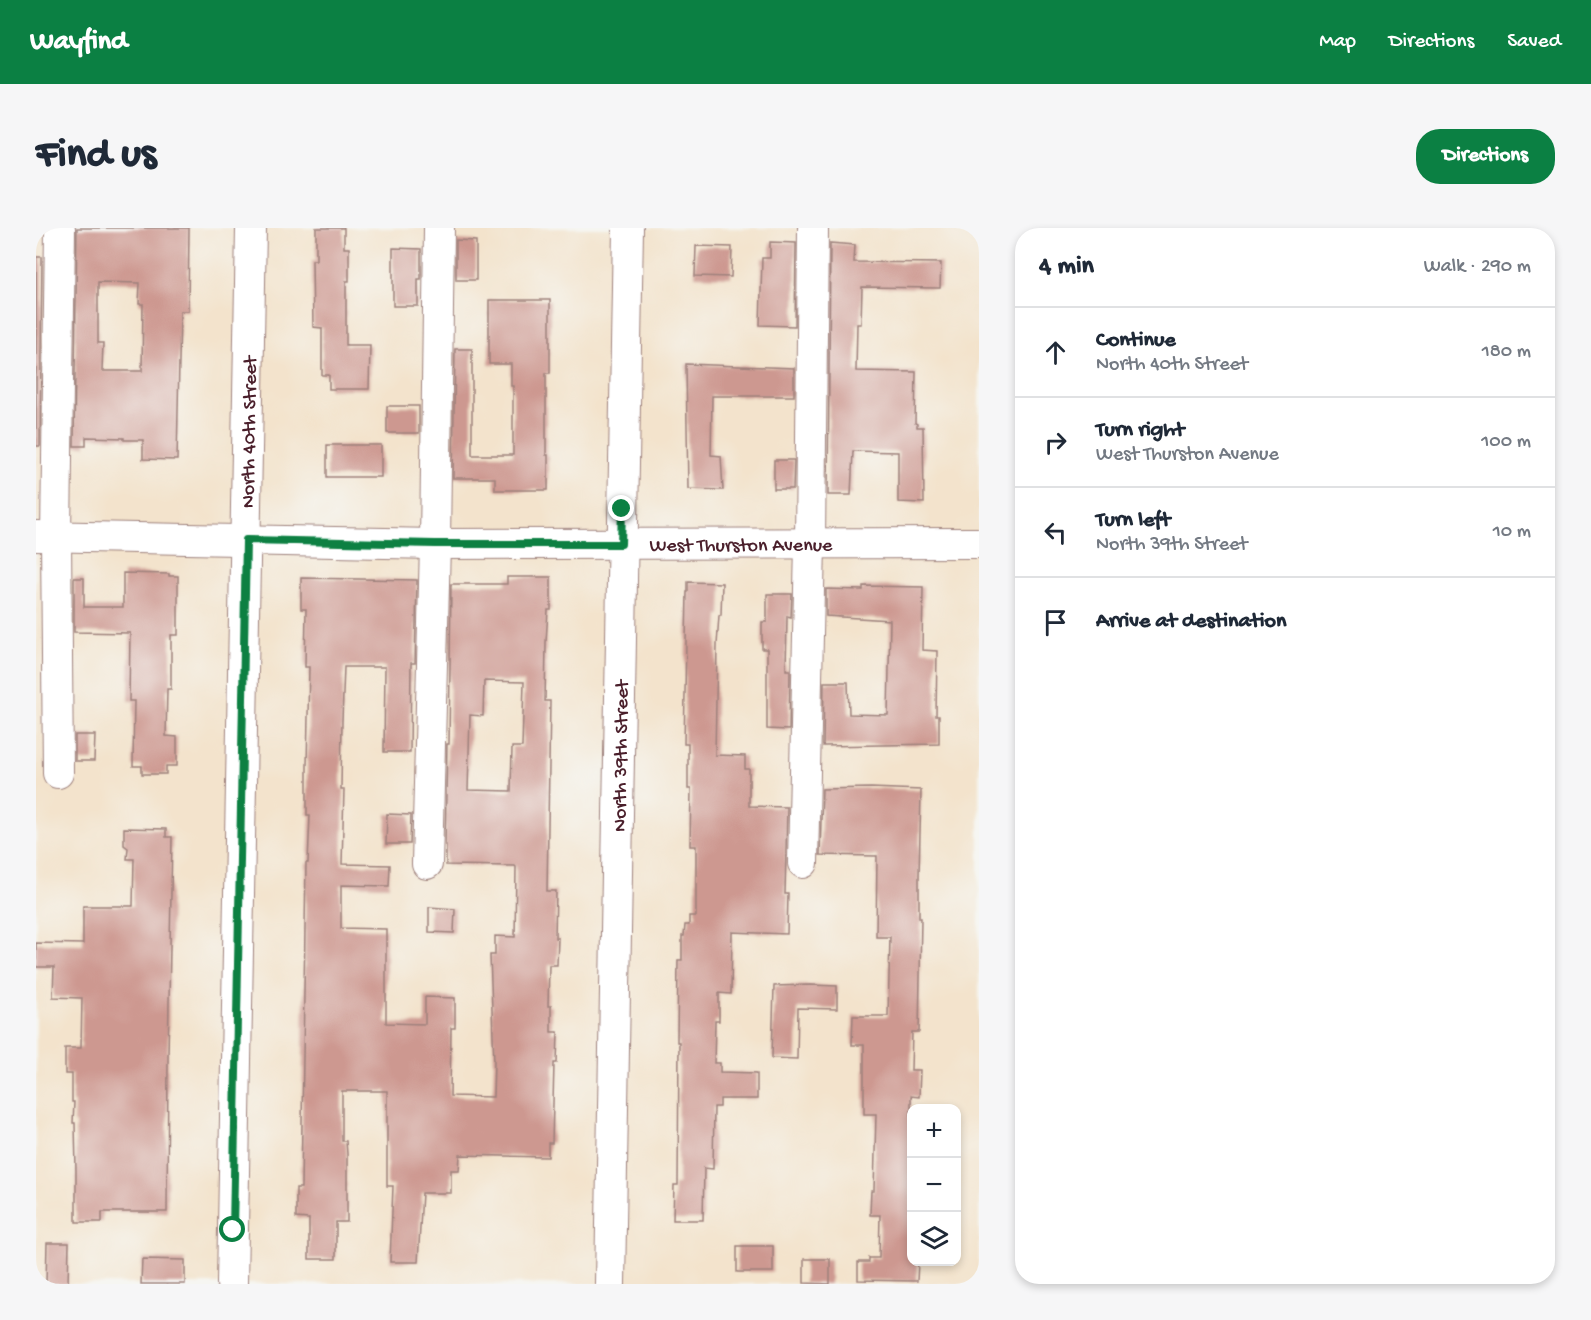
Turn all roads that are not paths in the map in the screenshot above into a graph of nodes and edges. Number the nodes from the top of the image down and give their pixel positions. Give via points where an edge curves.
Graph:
1 (60, 228) edge
2 (251, 228) edge
3 (439, 228) edge
4 (628, 228) edge
5 (813, 228) edge
6 (46, 536) edge
7 (246, 540) junction
8 (979, 543) edge
9 (435, 544) junction
10 (621, 544) junction
11 (810, 544) junction
12 (58, 773) dead end
13 (803, 863) dead end
14 (427, 864) dead end
15 (232, 1284) edge
16 (610, 1284) edge

1 - 6 street
2 - 7 street, North 40th Street
3 - 9 street
4 - 10 street, North 39th Street
5 - 11 street
6 - 7 street, West Thurston Avenue
6 - 12 street
7 - 9 street, West Thurston Avenue
7 - 15 street, North 40th Street
8 - 11 street, West Thurston Avenue
9 - 10 street, West Thurston Avenue
9 - 14 street
10 - 11 street, West Thurston Avenue
10 - 16 street, North 39th Street
11 - 13 street

